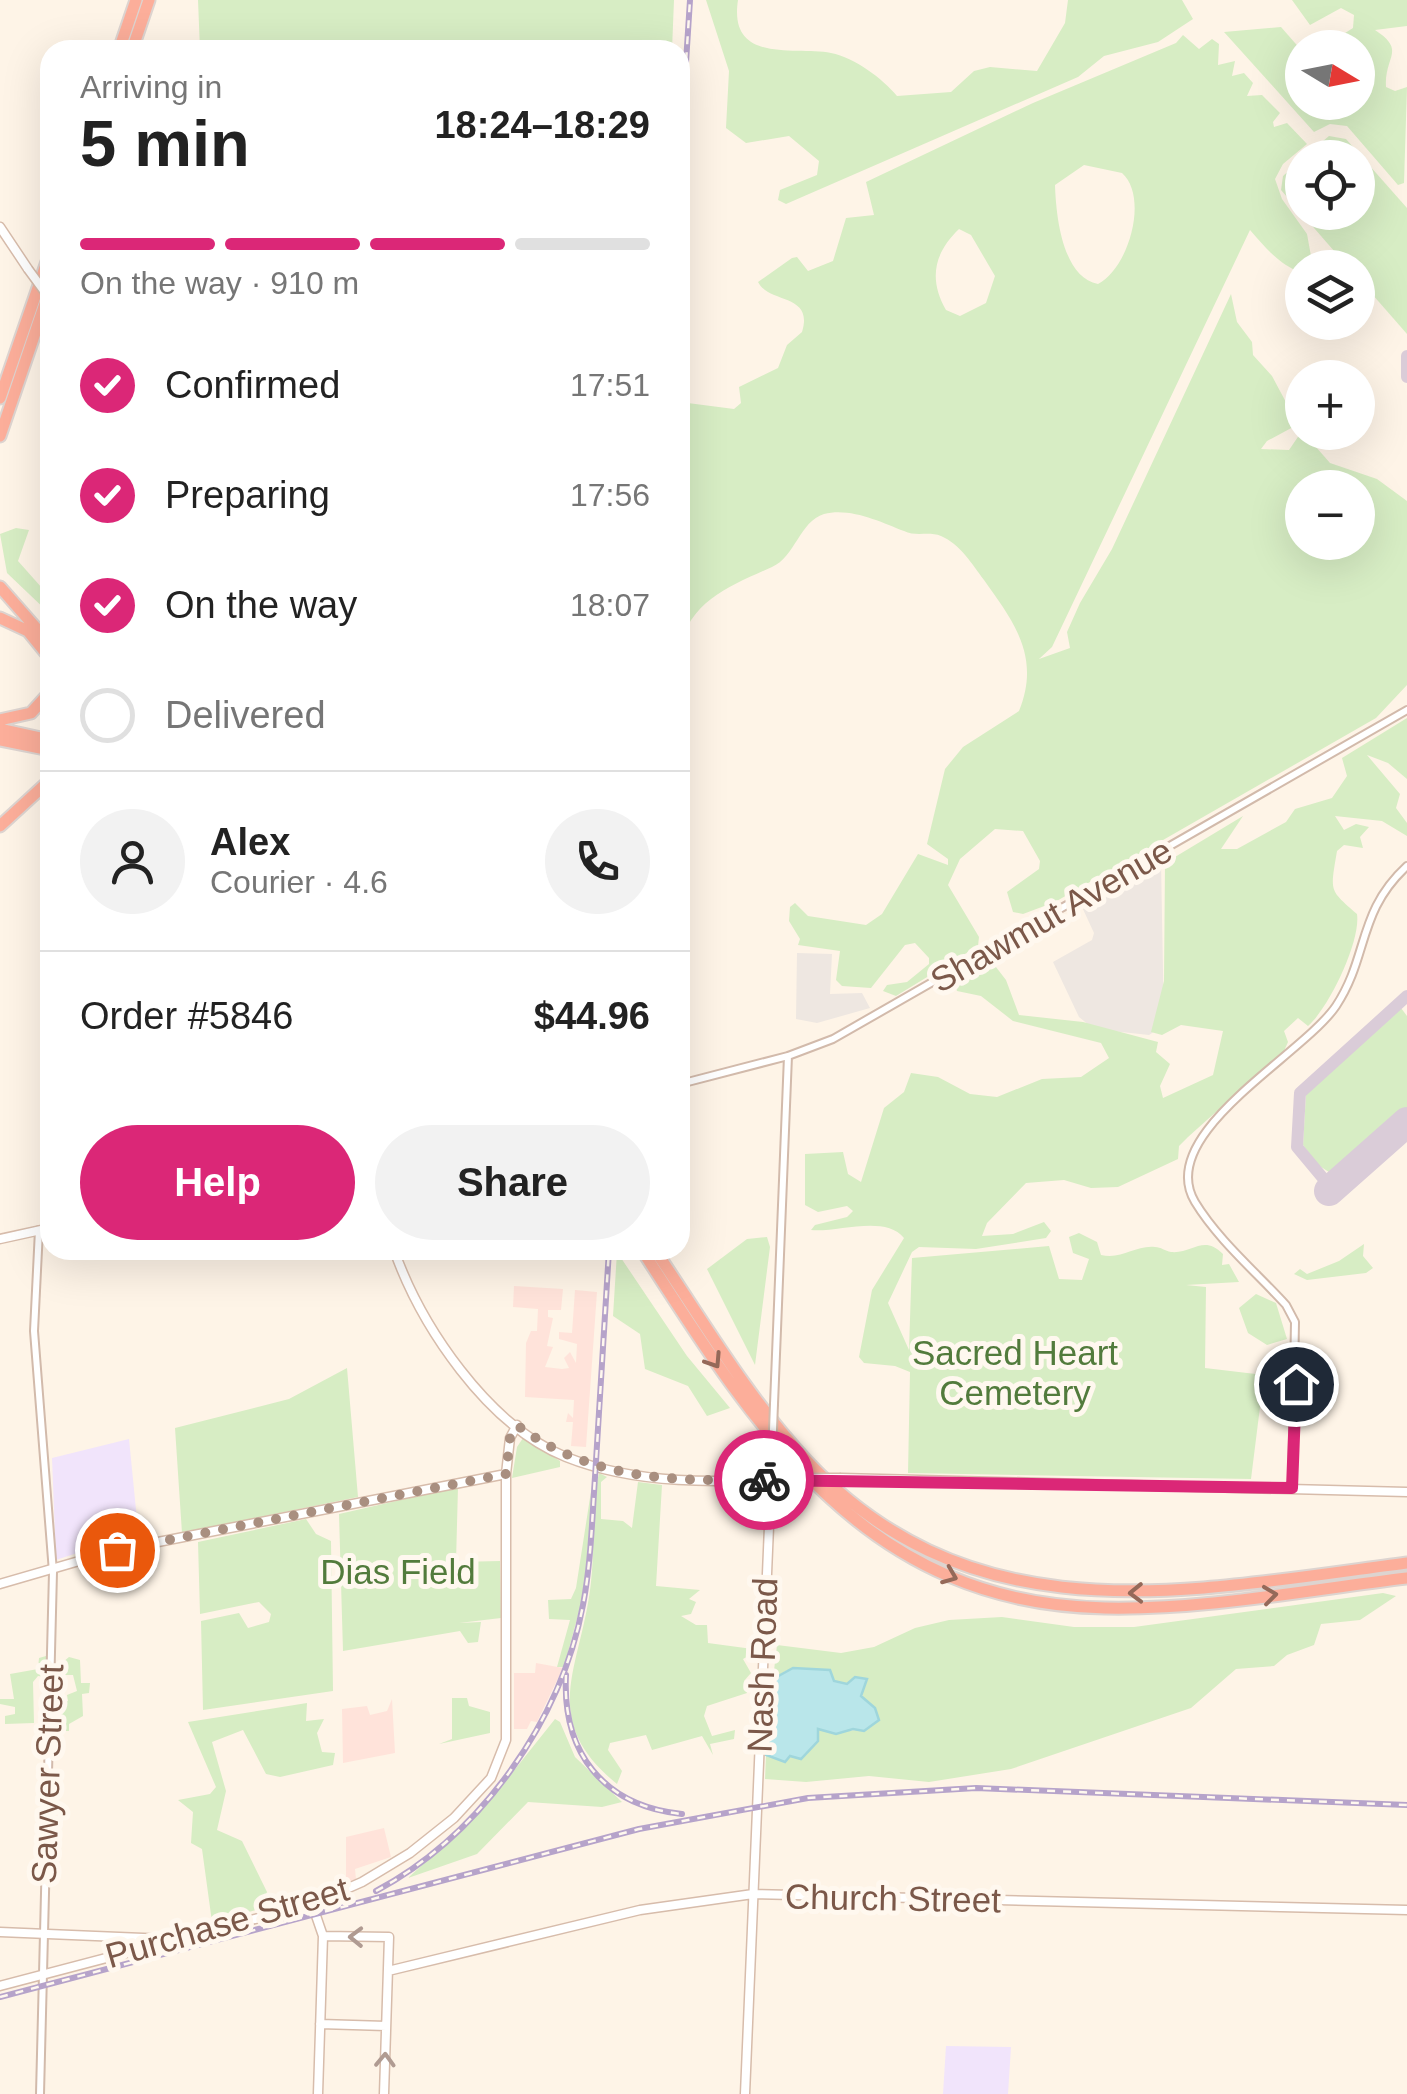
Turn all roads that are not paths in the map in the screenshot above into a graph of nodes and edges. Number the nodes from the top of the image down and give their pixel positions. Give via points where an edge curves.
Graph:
1 (136, 0) edge
2 (148, 0) edge
3 (122, 40) edge
4 (135, 40) edge
5 (0, 227) edge
6 (3, 238) edge
7 (40, 281) edge
8 (40, 286) edge
9 (40, 318) edge
10 (0, 398) edge
11 (0, 436) edge
12 (0, 587) edge
13 (0, 618) edge
14 (40, 633) edge
15 (40, 644) edge
16 (40, 703) edge
17 (1407, 710) edge
18 (0, 720) edge
19 (0, 730) edge
20 (40, 738) edge
21 (0, 740) edge
22 (40, 748) edge
23 (40, 789) edge
24 (0, 826) edge
25 (1407, 866) edge
26 (788, 1056) junction
27 (690, 1081) edge
28 (39, 1230) joint
29 (0, 1239) edge
30 (398, 1260) edge
31 (649, 1260) edge
32 (662, 1260) edge
33 (518, 1426) junction
34 (506, 1474) junction
35 (771, 1480) junction
36 (1292, 1488) junction
37 (1407, 1492) edge
38 (1407, 1563) edge
39 (52, 1572) junction
40 (1407, 1578) edge
41 (0, 1584) edge
42 (753, 1894) junction
43 (312, 1904) junction
44 (1407, 1910) edge
45 (0, 1932) edge
46 (43, 1934) junction
47 (322, 1936) junction
48 (138, 1937) junction
49 (176, 1939) junction
50 (139, 1950) junction
51 (388, 1971) junction
52 (42, 1975) junction
53 (0, 1986) edge
54 (320, 2024) junction
55 (386, 2026) junction
56 (40, 2094) edge
57 (318, 2094) edge
58 (384, 2094) edge
59 (745, 2094) edge

1 - 3 highway
2 - 4 highway
5 - 6 main road
6 - 8 main road, bridge
7 - 10 highway
9 - 11 highway
12 - 14 highway
13 - 15 highway
16 - 18 highway via 31,713
17 - 26 street, Shawmut Avenue via 882,1013
19 - 20 highway
21 - 22 highway
23 - 24 highway
25 - 36 street via 1375,902 1335,1007 1205,1132 1189,1159 1188,1185 1196,1203 1289,1309 1298,1346
26 - 27 street, Shawmut Avenue
26 - 35 street, Nash Road, bridge
28 - 29 main road
28 - 39 street, Sawyer Street via 34,1331
30 - 33 main road via 438,1339
31 -> 40 highway via 744,1404 797,1470 858,1525 937,1570 1018,1598 1103,1608
38 -> 32 highway via 1110,1593 1034,1586 954,1562 880,1523 804,1458
33 - 34 main road
33 - 35 main road via 572,1459 667,1479
34 - 39 main road via 117,1550
34 - 43 main road, Purchase Street via 507,1734 495,1772 446,1825 382,1872
35 - 36 main road, bridge
35 - 42 main road, Nash Road
36 - 37 main road
39 - 41 main road
39 - 46 street, Sawyer Street
42 - 44 main road, Church Street
42 - 51 main road, Church Street via 640,1910
42 - 59 main road, Nash Road
43 - 47 main road
43 - 49 main road, Purchase Street
45 - 46 main road
46 - 48 main road
46 - 52 street, Sawyer Street
51 -> 47 main road via 389,1937
47 - 54 main road
48 - 49 main road
48 - 50 main road
49 - 50 main road, Purchase Street
50 - 52 main road, Purchase Street
51 - 55 main road
52 - 53 main road, Purchase Street
52 - 56 street, Sawyer Street
54 - 55 main road
54 - 57 main road
58 -> 55 main road

